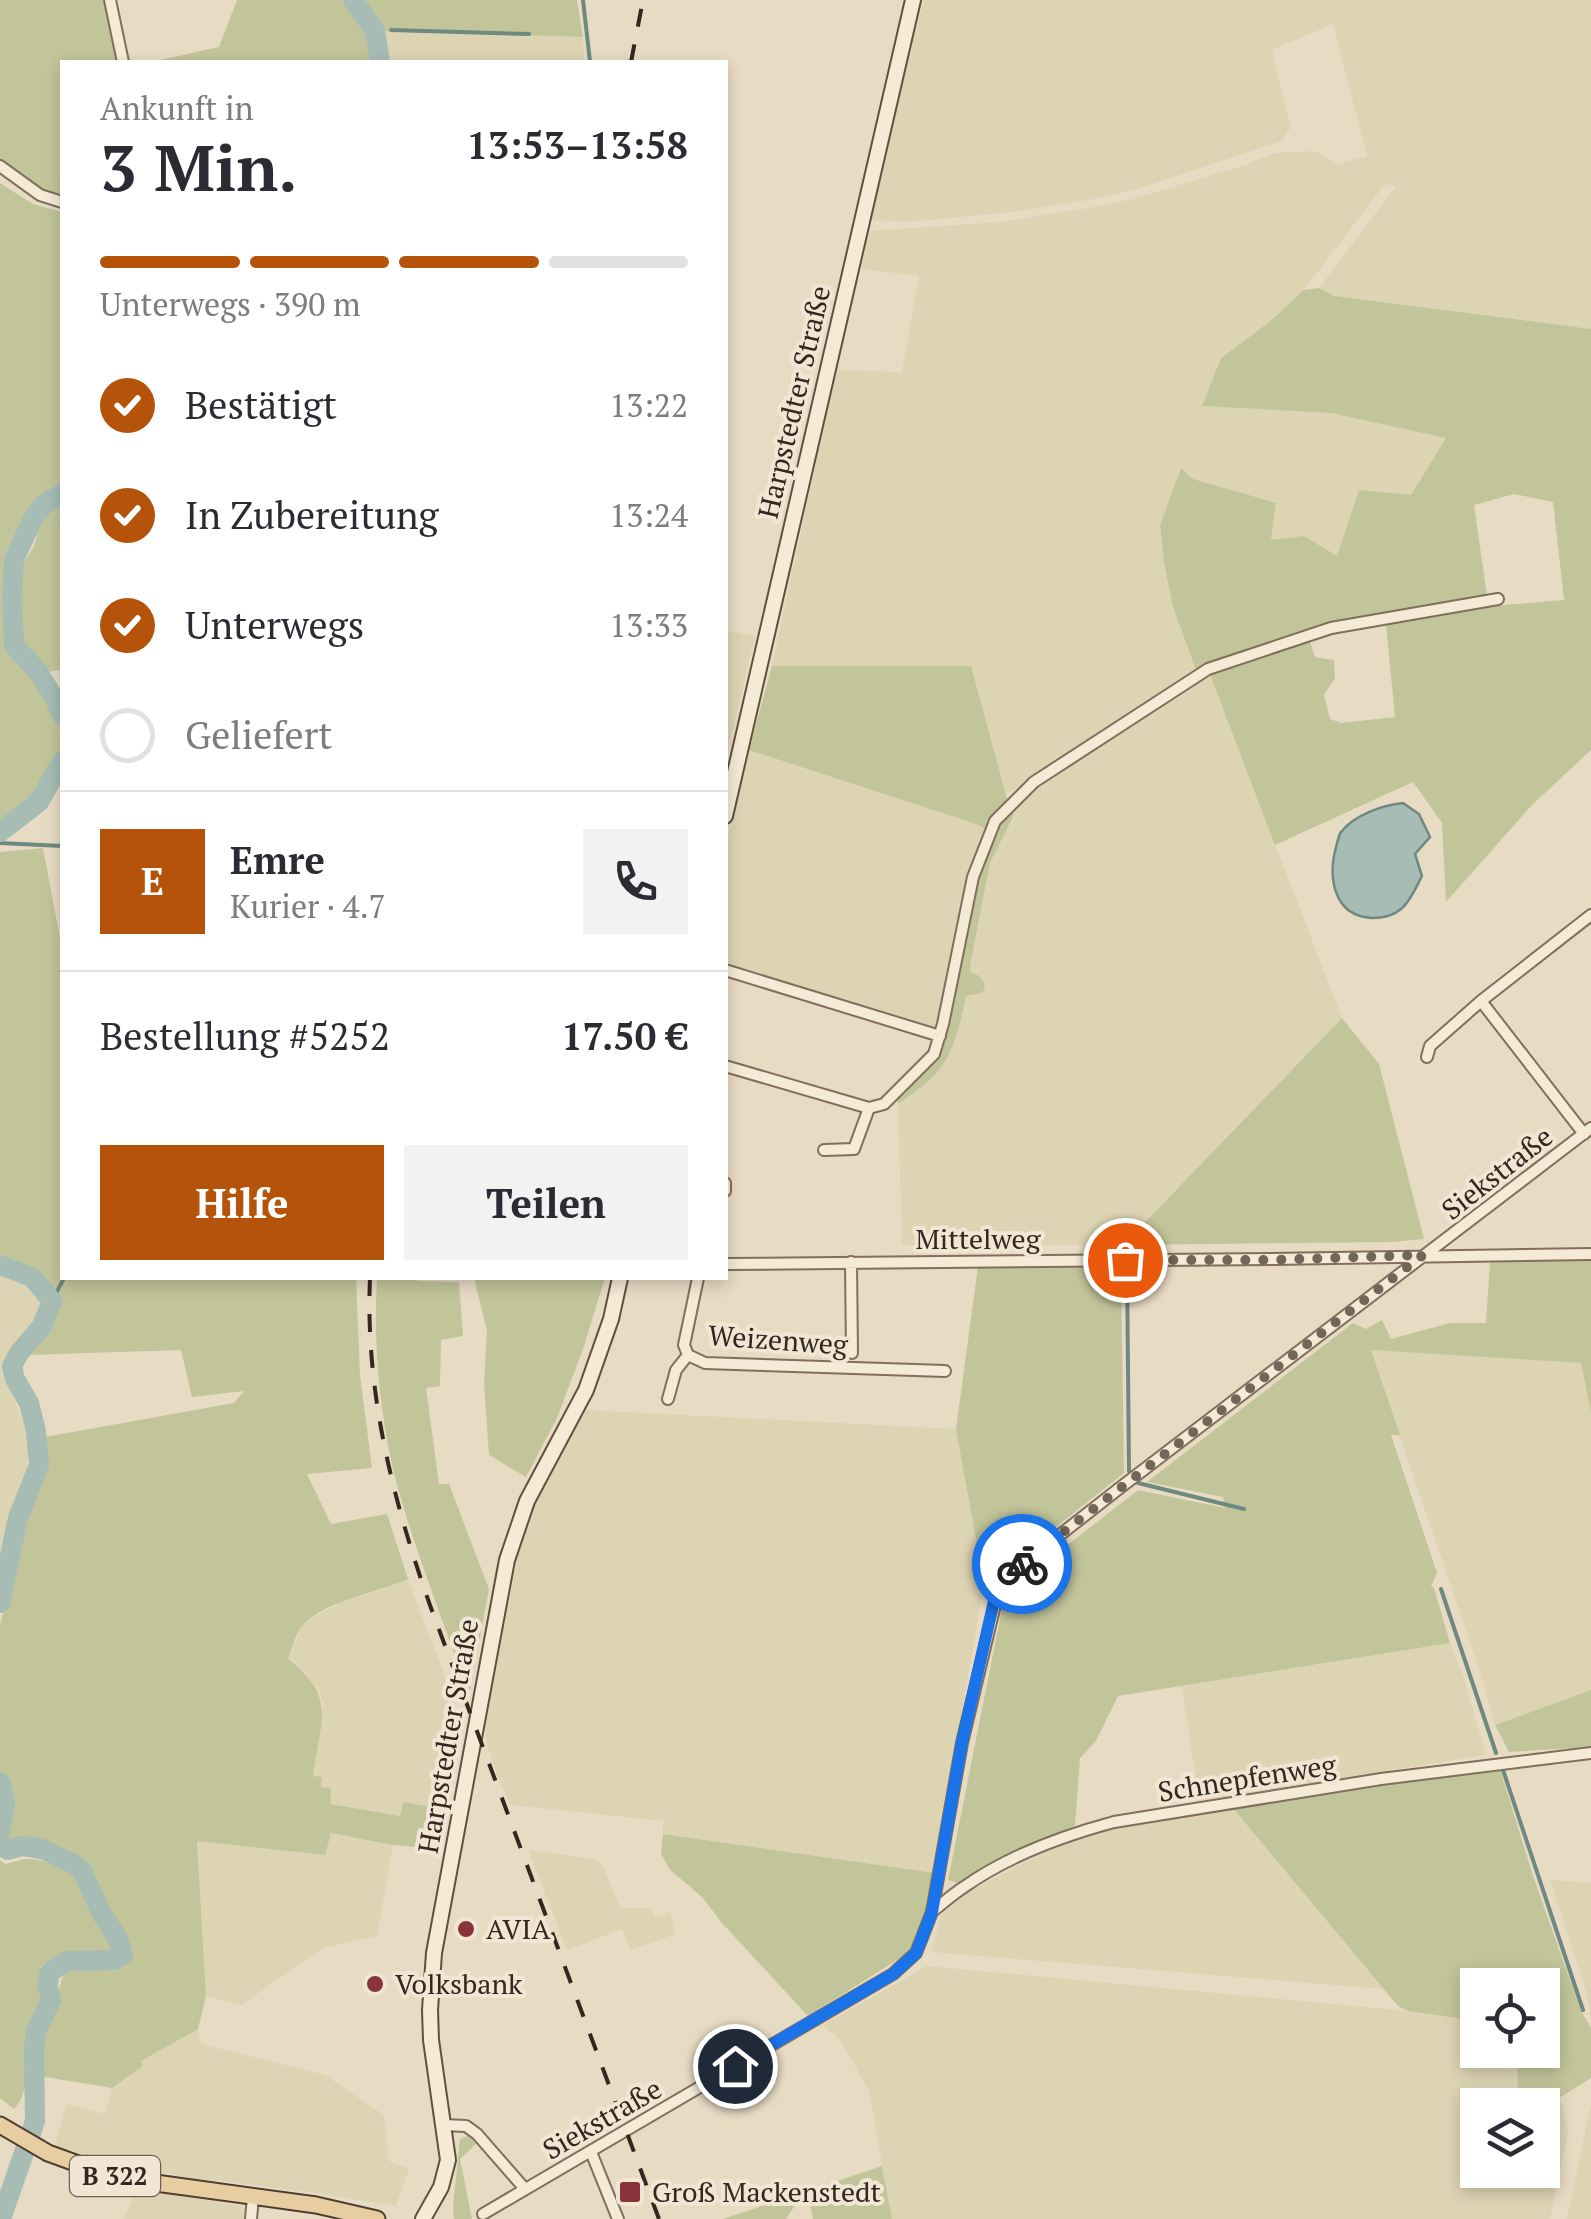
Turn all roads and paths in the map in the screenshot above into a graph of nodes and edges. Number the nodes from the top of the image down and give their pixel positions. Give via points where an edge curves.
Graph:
1 (110, 0) edge
2 (913, 0) edge
3 (123, 60) edge
4 (0, 166) edge
5 (60, 201) edge
6 (1498, 599) dead end
7 (728, 803) edge
8 (1591, 914) edge
9 (728, 971) edge
10 (1481, 1001) junction
11 (940, 1036) junction
12 (1427, 1057) dead end
13 (728, 1067) edge
14 (869, 1108) junction
15 (1587, 1131) edge
16 (824, 1150) dead end
17 (1591, 1254) edge
18 (1423, 1255) junction
19 (850, 1262) junction
20 (728, 1264) edge
21 (620, 1280) edge
22 (698, 1280) edge
23 (852, 1354) dead end
24 (688, 1355) junction
25 (945, 1371) dead end
26 (668, 1399) dead end
27 (1591, 1753) edge
28 (932, 1912) junction
29 (444, 2125) junction
30 (7, 2129) edge
31 (590, 2152) junction
32 (525, 2189) junction
33 (253, 2197) junction
34 (482, 2214) dead end
35 (251, 2219) edge
36 (377, 2219) edge
37 (423, 2219) edge
38 (618, 2219) edge

1 - 3 street
2 - 7 street, Harpstedter Straße
4 - 5 street
6 - 11 street via 1330,628 1208,669 1034,782 995,821 980,856
8 - 10 street
9 - 11 street
10 - 12 street via 1430,1046
10 - 15 street
11 - 14 street via 934,1054 906,1084
13 - 14 street
14 - 16 street via 854,1149
15 - 18 street, Siekstraße
17 - 18 street, Mittelweg
18 - 19 street, Mittelweg
18 - 28 street, Siekstraße via 1000,1584 962,1742
19 - 20 street, Mittelweg
19 - 23 street
21 - 29 street, Harpstedter Straße via 586,1390 526,1501 500,1590 431,1982 431,2040
22 - 24 street, Weizenweg via 684,1337
24 - 25 street, Weizenweg via 705,1363
24 - 26 street
27 - 28 street, Schnepfenweg via 1114,1822 1032,1850 964,1886
28 - 31 street, Siekstraße via 916,1953 893,1974
29 - 32 street, Siekstraße via 477,2134
29 - 37 street, Harpstedter Straße via 446,2168
30 - 33 main road, B 322 via 61,2159 104,2173
31 - 32 street, Siekstraße
31 - 38 street
32 - 34 street, Siekstraße
33 - 35 street
33 - 36 main road, B 322

